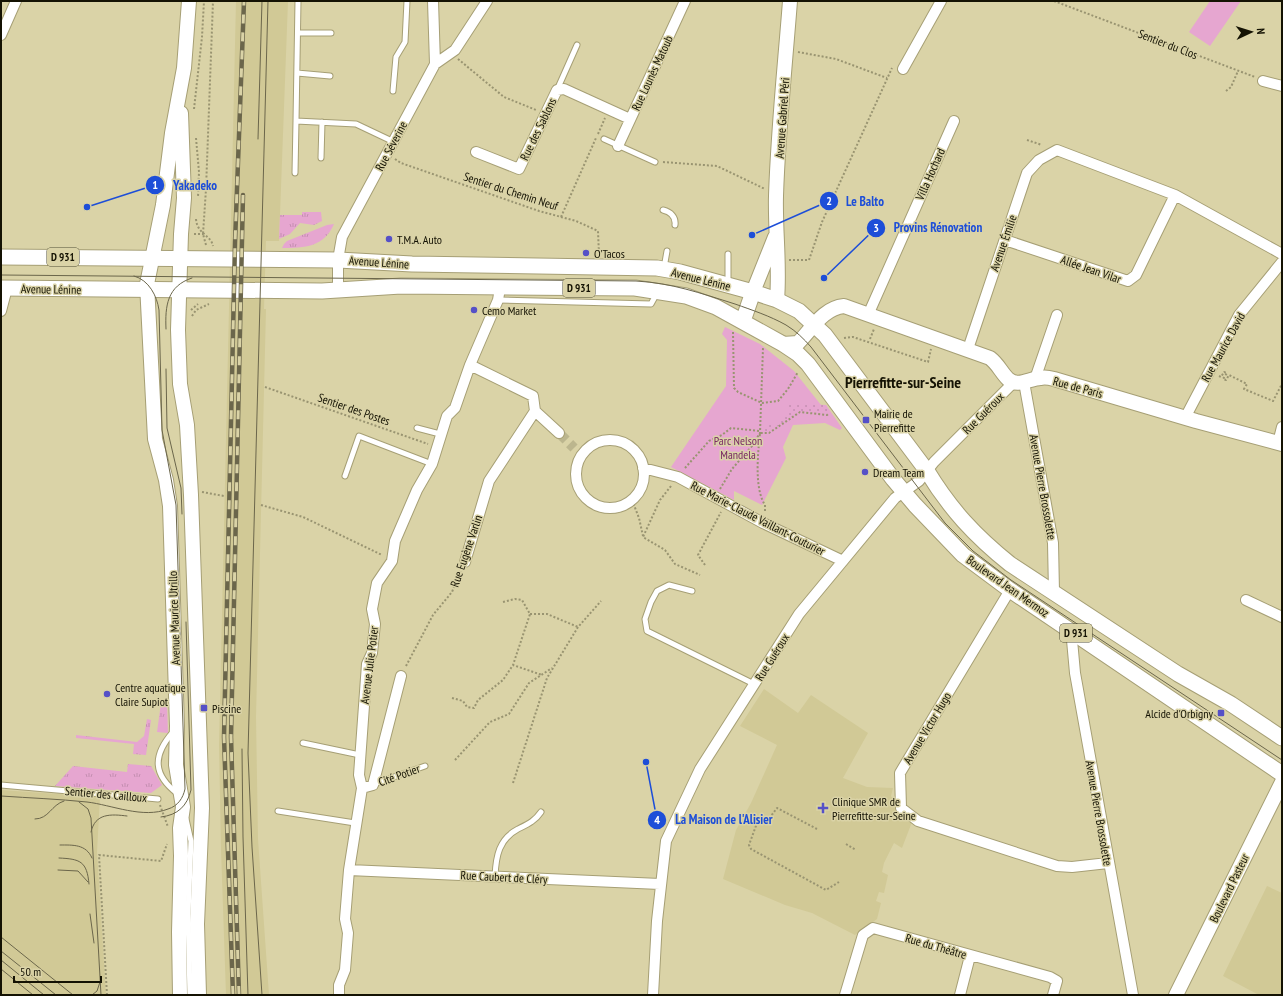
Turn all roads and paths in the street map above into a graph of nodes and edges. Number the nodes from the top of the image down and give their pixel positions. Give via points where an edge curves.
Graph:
1 (16, 1) edge
2 (189, 1) edge
3 (204, 1) edge
4 (213, 1) edge
5 (298, 1) edge
6 (407, 1) edge
7 (433, 1) edge
8 (487, 1) edge
9 (685, 1) edge
10 (790, 1) edge
11 (941, 1) edge
12 (1054, 1) edge
13 (1, 33) edge
14 (298, 33) junction
15 (331, 34) dead end
16 (577, 45) dead end
17 (786, 51) junction
18 (451, 53) junction
19 (436, 64) junction
20 (903, 68) joint
21 (1238, 71) junction
22 (297, 73) junction
23 (183, 75) junction
24 (330, 76) dead end
25 (887, 78) junction
26 (1263, 81) joint
27 (1282, 86) edge
28 (557, 90) junction
29 (1226, 90) dead end
30 (393, 91) dead end
31 (608, 110) junction
32 (545, 114) junction
33 (194, 115) dead end
34 (630, 119) junction
35 (296, 121) junction
36 (954, 121) dead end
37 (322, 122) junction
38 (196, 135) dead end
39 (604, 139) dead end
40 (394, 142) junction
41 (618, 146) junction
42 (476, 152) dead end
43 (387, 154) junction
44 (321, 158) dead end
45 (655, 162) joint
46 (295, 173) dead end
47 (776, 195) junction
48 (1175, 195) junction
49 (198, 198) dead end
50 (663, 210) dead end
51 (197, 213) dead end
52 (561, 217) junction
53 (675, 225) dead end
54 (203, 234) junction
55 (776, 235) junction
56 (1005, 240) junction
57 (667, 251) dead end
58 (728, 254) dead end
59 (1282, 254) edge
60 (210, 255) junction
61 (1, 257) edge
62 (152, 258) junction
63 (181, 258) junction
64 (338, 260) junction
65 (779, 260) junction
66 (1282, 262) edge
67 (599, 266) junction
68 (664, 269) junction
69 (728, 285) junction
70 (4, 288) edge
71 (180, 289) junction
72 (147, 290) junction
73 (338, 290) junction
74 (753, 292) junction
75 (499, 294) junction
76 (777, 300) junction
77 (210, 303) dead end
78 (1, 311) edge
79 (868, 315) junction
80 (1056, 315) dead end
81 (191, 319) dead end
82 (738, 323) junction
83 (815, 323) junction
84 (874, 329) dead end
85 (846, 337) dead end
86 (870, 339) dead end
87 (764, 341) dead end
88 (783, 344) junction
89 (968, 349) junction
90 (930, 352) dead end
91 (470, 366) junction
92 (800, 370) dead end
93 (1221, 377) dead end
94 (1024, 381) junction
95 (1282, 384) edge
96 (265, 387) dead end
97 (762, 403) junction
98 (535, 410) junction
99 (832, 411) dead end
100 (1185, 418) junction
101 (1282, 427) edge
102 (417, 428) dead end
103 (760, 432) junction
104 (559, 433) tunnel mouth
105 (440, 434) junction
106 (1280, 443) edge
107 (438, 447) junction
108 (432, 464) junction
109 (643, 468) junction
110 (927, 471) junction
111 (345, 476) dead end
112 (676, 476) junction
113 (197, 490) dead end
114 (904, 492) junction
115 (224, 496) dead end
116 (716, 497) junction
117 (632, 500) junction
118 (726, 502) junction
119 (261, 505) dead end
120 (763, 523) junction
121 (643, 537) junction
122 (392, 561) junction
123 (843, 561) junction
124 (465, 562) joint
125 (705, 565) dead end
126 (700, 575) dead end
127 (1010, 590) junction
128 (692, 591) dead end
129 (1054, 592) junction
130 (1246, 600) dead end
131 (601, 601) dead end
132 (503, 602) dead end
133 (530, 614) junction
134 (1282, 617) edge
135 (578, 627) junction
136 (1071, 629) junction
137 (513, 665) junction
138 (554, 667) junction
139 (542, 675) junction
140 (401, 676) joint
141 (754, 684) junction
142 (452, 698) dead end
143 (1282, 738) edge
144 (303, 743) dead end
145 (360, 755) junction
146 (455, 760) dead end
147 (425, 766) dead end
148 (1282, 774) edge
149 (1282, 782) edge
150 (513, 783) dead end
151 (1, 785) edge
152 (373, 785) junction
153 (362, 788) junction
154 (158, 799) joint
155 (181, 802) junction
156 (202, 808) junction
157 (278, 811) dead end
158 (541, 812) dead end
159 (355, 824) junction
160 (817, 829) dead end
161 (170, 831) dead end
162 (191, 835) junction
163 (168, 841) dead end
164 (846, 844) dead end
165 (856, 850) dead end
166 (1108, 863) junction
167 (349, 870) junction
168 (495, 876) junction
169 (839, 882) dead end
170 (660, 884) junction
171 (970, 956) junction
172 (107, 995) edge
173 (180, 995) edge
174 (190, 995) edge
175 (199, 995) edge
176 (339, 995) edge
177 (653, 995) edge
178 (845, 995) edge
179 (960, 995) edge
180 (1053, 995) edge
181 (1133, 995) edge
182 (1176, 995) edge

1 - 13 street
2 - 23 street
3 - 33 path
4 - 54 path
5 - 14 lane
6 - 30 lane via 405,42 396,57
7 - 19 street via 433,44
8 - 18 street
9 - 34 street, Rue Lounès Matoub
10 - 17 street, Avenue Gabriel Péri
11 - 20 street
12 - 21 path, Sentier du Clos
14 - 15 lane
14 - 22 lane
16 - 28 lane, Rue des Sablons
17 - 25 path via 836,59
17 - 47 street, Avenue Gabriel Péri
18 - 19 street
18 - 32 path via 504,97
19 - 40 street, Rue Séverine
20 - 25 path via 895,67
21 - 26 path, Sentier du Clos
21 - 29 path via 1231,88
22 - 24 lane
22 - 35 lane
23 - 62 street, Avenue Maurice Utrillo
23 - 63 street, Avenue Maurice Utrillo via 181,121 184,190
25 - 65 path via 822,222 809,260
26 - 27 street
28 - 31 street, Rue des Sablons via 564,89
28 - 32 street, Rue des Sablons
31 - 34 street, Rue des Sablons
31 - 52 path
32 - 42 street, Rue des Sablons via 519,169
34 - 41 street, Rue Lounès Matoub
35 - 37 lane
35 - 46 lane
36 - 79 street, Villa Hochard
37 - 40 lane via 356,124
37 - 44 lane
38 - 49 path
39 - 41 lane
40 - 43 street, Rue Séverine
41 - 45 lane
43 - 52 path, Sentier du Chemin Neuf via 408,166
43 - 64 street, Rue Séverine via 342,237
45 - 47 path via 717,166
47 - 55 street, Avenue Gabriel Péri
48 - 56 street, Allée Jean Vilar via 1136,275 1128,282
48 - 56 street, Avenue Émilie via 1057,150 1039,160 1027,173
48 - 59 street
50 - 53 lane via 674,217
51 - 54 path via 197,226
52 - 67 path, Sentier du Chemin Neuf via 598,231
54 - 60 path
54 - 60 path via 212,242
55 - 65 street, Avenue Gabriel Péri
55 - 74 street, Avenue Gabriel Péri
56 - 89 street, Avenue Émilie
57 - 68 lane
58 - 69 lane
60 - 63 main road, Avenue Lénine / D 931
60 - 64 main road, Avenue Lénine / D 931
61 - 62 main road, Avenue Lénine / D 931
62 - 63 main road, Avenue Lénine / D 931
62 - 72 street, Avenue Maurice Utrillo
63 - 71 street, Avenue Maurice Utrillo
64 - 67 main road, Avenue Lénine / D 931 via 412,264
64 - 73 street, Rue Séverine
65 - 76 street, Avenue Gabriel Péri
66 - 100 street, Rue Maurice David via 1239,315
67 - 68 main road, Avenue Lénine / D 931
68 - 69 main road, Avenue Lénine / D 931
69 - 74 main road, Avenue Lénine / D 931
70 - 72 main road, Avenue Lénine / D 931
70 - 78 street
71 - 72 main road, Avenue Lénine / D 931
71 - 73 main road, Avenue Lénine / D 931
71 - 156 street, Avenue Maurice Utrillo via 180,377 187,425 191,495
72 - 155 street, Avenue Maurice Utrillo via 155,439 168,487 170,506 176,765
73 - 75 main road, Avenue Lénine / D 931 via 401,286
74 - 76 main road, Boulevard Jean Mermoz / D 931
74 - 82 main road
75 - 82 main road, Avenue Lénine / D 931 via 635,288 686,296 716,308
75 - 91 street, Avenue Julie Potier
76 - 83 main road, Boulevard Jean Mermoz / D 931
77 - 81 path via 196,310
79 - 83 street via 844,306 834,307
79 - 89 street
80 - 94 street
82 - 88 main road, Boulevard Jean Mermoz / D 931
82 - 97 path via 734,388
83 - 88 street via 798,343
83 - 110 main road, Boulevard Jean Mermoz / D 931
84 - 86 path
85 - 90 path via 853,337 928,362
87 - 97 path
88 - 114 main road, Boulevard Jean Mermoz / D 931 via 808,364
89 - 94 street via 990,358 1008,378
91 - 98 street via 533,396
91 - 105 street, Avenue Julie Potier via 455,408 447,416
92 - 97 path via 778,401
93 - 95 path via 1224,372 1227,373 1223,379 1226,380 1230,375 1247,384 1244,389 1273,401
94 - 100 street, Rue de Paris via 1054,379
94 - 110 street, Rue Guéroux
94 - 129 street, Avenue Pierre Brossolette via 1053,542
96 - 107 path, Sentier des Postes
97 - 103 path
98 - 104 street
98 - 124 street, Rue Eugène Varlin via 489,481
99 - 103 path via 827,414 800,412 769,433
100 - 106 street, Rue de Paris
101 - 106 street
102 - 105 lane
103 - 112 path via 731,428 722,436 709,441
103 - 116 path via 752,446 726,477
103 - 120 path via 758,466 761,497 765,505
105 - 107 street, Avenue Julie Potier
107 - 108 street, Avenue Julie Potier
108 - 111 lane via 359,436
108 - 122 street, Avenue Julie Potier via 417,490 395,541
109 - 112 street, Rue Marie-Claude Vaillant-Couturier
109 - 117 street via 642,486
109 - 117 street via 640,457 632,448 611,439 578,451 576,480 583,495 591,503 612,508
110 - 114 street, Rue Guéroux
110 - 129 main road, Boulevard Jean Mermoz / D 931 via 963,522 985,544 1010,564
112 - 116 street, Rue Marie-Claude Vaillant-Couturier
112 - 121 path via 660,500
113 - 115 path
114 - 123 street, Rue Guéroux via 895,498
114 - 127 main road, Boulevard Jean Mermoz / D 931 via 964,555
116 - 118 street, Rue Marie-Claude Vaillant-Couturier
117 - 121 path
118 - 120 street, Rue Marie-Claude Vaillant-Couturier
118 - 125 path via 698,555
119 - 122 path via 303,517
120 - 123 street, Rue Marie-Claude Vaillant-Couturier
121 - 126 path via 665,550 675,564
122 - 145 street, Avenue Julie Potier via 376,583 372,609 375,624 372,653 367,664
123 - 141 street, Rue Guéroux via 799,614
124 - 140 path, Rue Eugène Varlin via 452,592 433,615
127 - 136 main road, Boulevard Jean Mermoz / D 931
127 - 166 street, Avenue Victor Hugo via 900,773 901,808 918,821 1057,866
128 - 141 lane via 669,585 657,591 645,619 647,631
129 - 143 main road, Boulevard Jean Mermoz / D 931 via 1178,674 1231,704
130 - 134 street
131 - 135 path
132 - 133 path via 522,600
133 - 135 path via 547,614
133 - 137 path
135 - 138 path
136 - 148 main road, Boulevard Jean Mermoz / D 931
136 - 166 street, Avenue Pierre Brossolette via 1075,673
137 - 139 path
137 - 142 path via 503,680 478,700 474,708
138 - 139 path
138 - 150 path
139 - 146 path via 529,683 509,714 490,722
140 - 152 street
141 - 170 street, Rue Guéroux via 700,769 671,827 666,841
144 - 145 lane
145 - 153 street, Avenue Julie Potier via 358,775
147 - 152 lane, Cité Potier
149 - 182 street, Boulevard Pasteur
151 - 154 lane, Sentier des Cailloux
152 - 153 street
153 - 159 street, Avenue Julie Potier
154 - 161 path, Sentier des Cailloux
155 - 162 lane
155 - 173 street, Avenue Maurice Utrillo
156 - 162 lane
156 - 175 street, Avenue Maurice Utrillo via 197,924
157 - 159 lane
158 - 168 lane via 535,820 512,832 502,842 496,856
159 - 167 street, Avenue Julie Potier
160 - 169 path via 778,808 764,824 758,823 749,845 751,849 826,890
162 - 174 lane via 188,934
163 - 172 path via 161,862 99,855
164 - 165 path
166 - 181 street, Avenue Pierre Brossolette
167 - 168 street, Rue Caubert de Cléry
167 - 176 street, Avenue Julie Potier via 345,919 348,933 346,963 339,985
168 - 170 street, Rue Caubert de Cléry
170 - 177 street, Rue Guéroux
171 - 178 street, Rue du Théâtre via 873,928 863,935
171 - 179 street
171 - 180 street, Rue du Théâtre via 1050,977 1057,981

